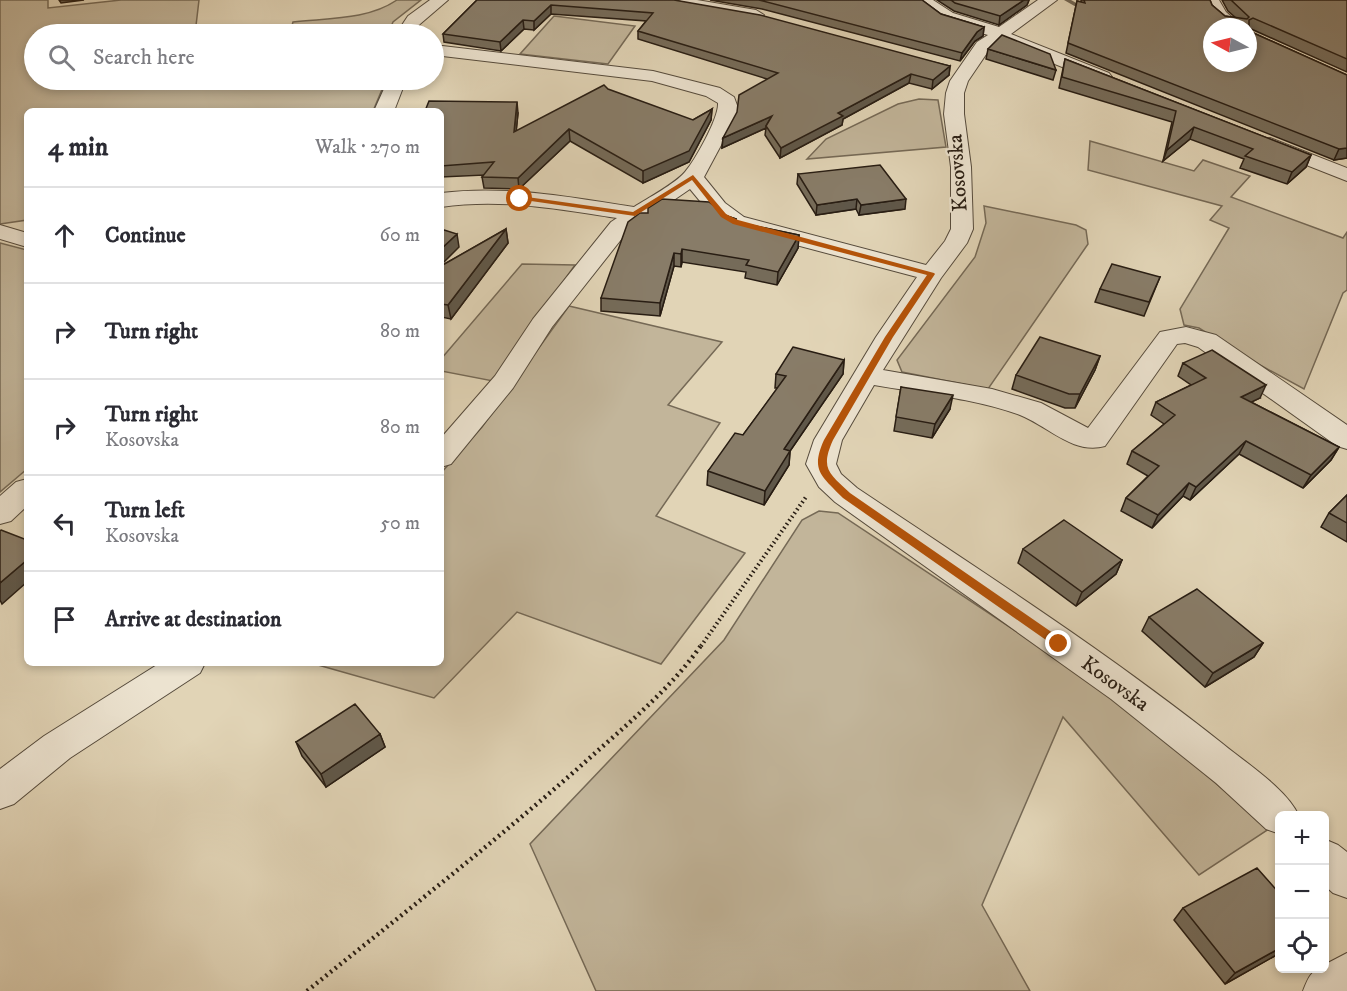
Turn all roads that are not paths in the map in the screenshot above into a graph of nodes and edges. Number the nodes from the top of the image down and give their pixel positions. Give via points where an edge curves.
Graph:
1 (440, 0) edge
2 (668, 0) edge
3 (922, 0) edge
4 (1049, 0) edge
5 (1211, 0) edge
6 (1223, 18) edge
7 (772, 19) edge
8 (412, 24) edge
9 (1000, 33) junction
10 (444, 51) edge
11 (1120, 84) edge
12 (393, 90) edge
13 (385, 108) edge
14 (1249, 135) edge
15 (1347, 175) edge
16 (693, 177) junction
17 (444, 200) edge
18 (635, 214) junction
19 (24, 227) edge
20 (0, 231) edge
21 (24, 239) edge
22 (932, 274) junction
23 (867, 375) junction
24 (1347, 439) edge
25 (444, 453) edge
26 (24, 492) edge
27 (0, 513) edge
28 (183, 666) edge
29 (0, 792) edge
30 (1275, 812) edge
31 (1329, 863) edge
32 (1347, 879) edge
33 (1347, 975) edge
34 (1324, 991) edge

1 - 8 street
2 - 7 street
3 - 9 street via 947,17
4 - 9 street, Kosovska
5 - 6 street
9 - 11 street via 1011,41
9 - 22 street, Kosovska via 955,68 962,229
10 - 16 street via 630,72 714,92 727,101 728,108
12 - 13 street
14 - 15 street
16 - 18 street
16 - 22 street via 724,215 736,222
17 - 18 street via 511,198
18 - 25 street via 605,242 542,324 504,382
19 - 20 street
20 - 21 street
22 - 23 street, Kosovska
23 - 24 street via 1031,409 1095,439 1169,337 1198,337
23 - 30 street, Kosovska via 828,440 821,464 824,473 846,495 1135,698
26 - 27 street
28 - 29 street via 57,747
31 - 32 street
33 - 34 street

